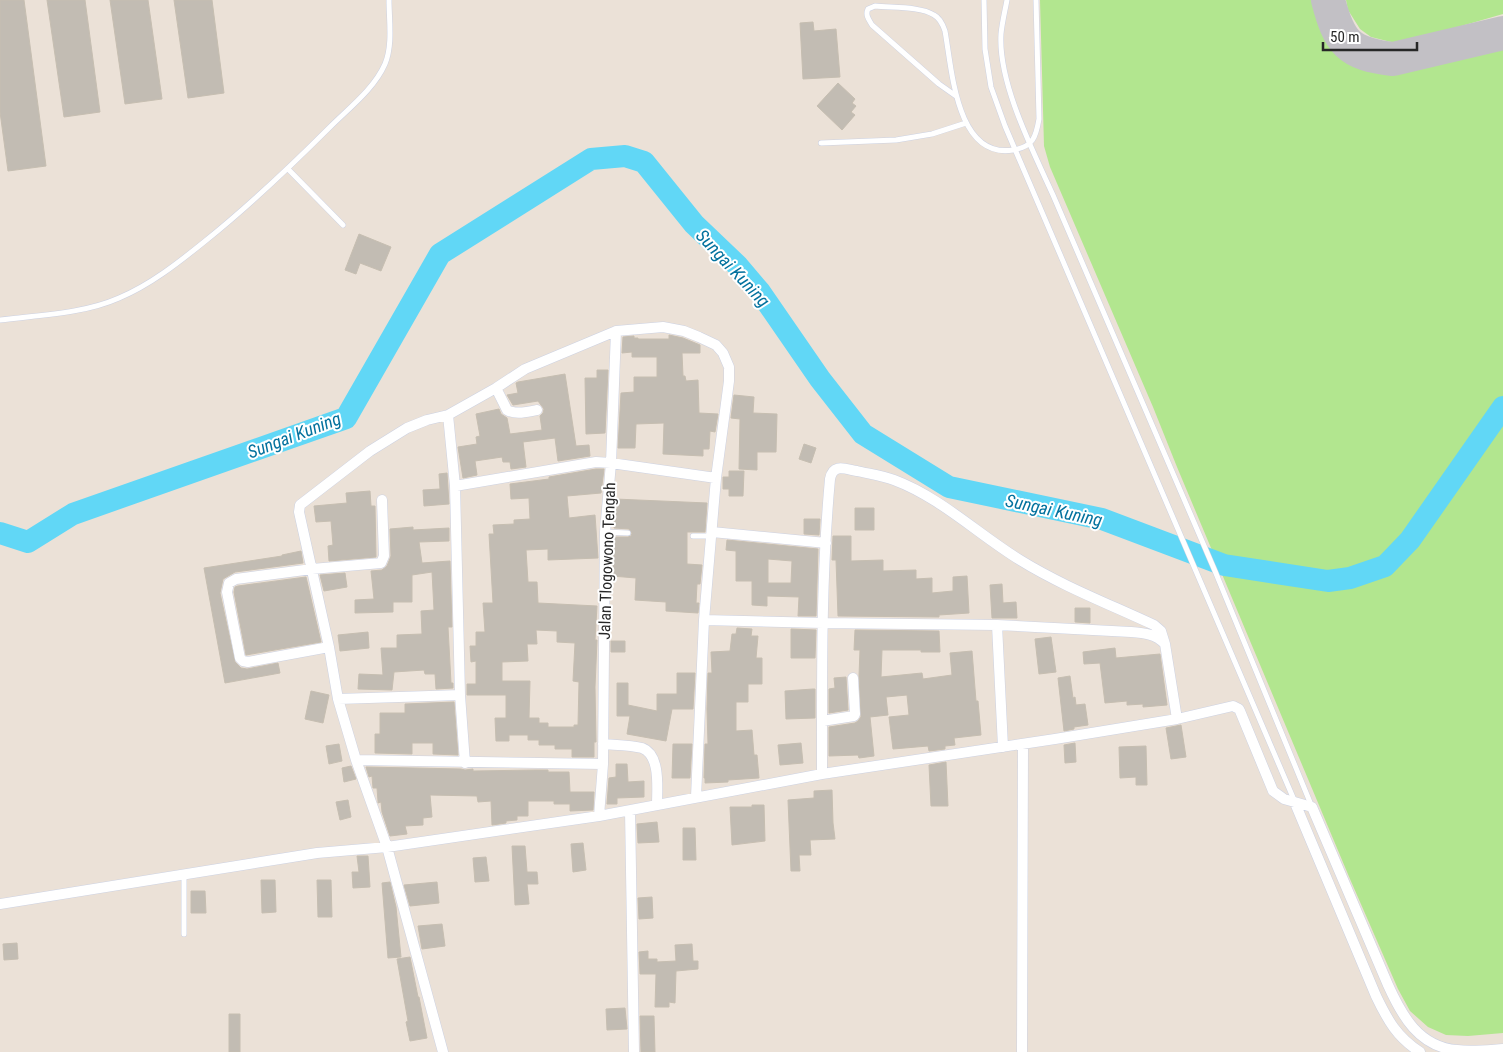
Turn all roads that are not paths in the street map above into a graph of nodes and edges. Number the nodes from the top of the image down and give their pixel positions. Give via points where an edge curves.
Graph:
1 (389, 0) edge
2 (984, 0) edge
3 (1007, 0) edge
4 (1036, 0) edge
5 (956, 96) junction
6 (966, 124) junction
7 (821, 143) dead end
8 (1030, 144) junction
9 (1016, 150) junction
10 (288, 169) junction
11 (343, 225) dead end
12 (0, 320) edge
13 (616, 331) junction
14 (496, 388) junction
15 (537, 410) dead end
16 (448, 415) junction
17 (611, 463) junction
18 (716, 478) junction
19 (455, 486) junction
20 (382, 500) dead end
21 (605, 532) junction
22 (628, 533) dead end
23 (711, 534) junction
24 (693, 536) dead end
25 (826, 543) junction
26 (312, 569) junction
27 (704, 620) junction
28 (823, 623) junction
29 (997, 624) junction
30 (1165, 644) junction
31 (329, 647) junction
32 (853, 678) dead end
33 (460, 695) junction
34 (338, 699) junction
35 (1177, 719) junction
36 (822, 721) junction
37 (603, 744) junction
38 (1023, 744) junction
39 (1003, 747) junction
40 (356, 760) junction
41 (465, 762) junction
42 (603, 764) junction
43 (822, 774) junction
44 (696, 797) junction
45 (1295, 802) junction
46 (657, 805) junction
47 (1312, 807) junction
48 (630, 810) junction
49 (599, 816) junction
50 (387, 847) junction
51 (184, 874) junction
52 (0, 904) edge
53 (184, 934) dead end
54 (1503, 1049) edge
55 (443, 1052) edge
56 (634, 1052) edge
57 (1022, 1052) edge
58 (1420, 1052) edge

1 - 10 lane via 389,48 372,85
2 - 9 lane via 985,49 991,87
3 - 8 lane via 1001,35 1003,64
4 - 8 lane via 1039,119
5 - 5 lane via 942,22 920,10 875,6 868,9 866,13 872,25
5 - 6 lane
6 - 7 lane via 896,140
6 - 9 lane via 987,146 1003,151
8 - 9 lane
8 - 47 lane via 1215,571
9 - 45 lane
10 - 11 lane
10 - 12 lane via 231,221 152,281 119,298 86,309
13 - 14 street via 525,369
13 - 17 street
13 - 18 street via 663,327 699,337 716,345 723,353 729,367 729,380
14 - 15 street via 509,412
14 - 16 street
16 - 19 street
16 - 26 street via 407,428 300,505
17 - 18 street
17 - 19 street, Jalan Tlogowono Tengah via 583,464
17 - 21 street, Jalan Tlogowono Tengah
18 - 23 street
19 - 33 street
20 - 26 street via 384,556 381,563
21 - 22 lane
21 - 37 street, Jalan Tlogowono Tengah
23 - 24 lane
23 - 25 street
23 - 27 street
25 - 28 street
25 - 30 street via 832,471 839,468 886,477 938,503 1020,560 1154,625 1160,630
26 - 31 street
26 - 31 street via 236,579 229,583 240,658 248,662
27 - 28 street
27 - 44 street
28 - 29 street
28 - 36 street
29 - 30 street via 1148,634
29 - 39 street
30 - 35 street
31 - 34 street
32 - 36 street via 854,716
33 - 34 street
33 - 41 street
34 - 40 street
35 - 38 street
35 - 45 street via 1233,706 1239,708 1273,791 1281,798
36 - 43 street
37 - 42 street, Jalan Tlogowono Tengah
37 - 46 street via 643,748 653,757
38 - 39 street
38 - 57 street
39 - 43 street
40 - 41 street
40 - 50 street
41 - 42 street
42 - 49 street, Jalan Tlogowono Tengah
43 - 44 street
44 - 46 street
45 - 47 street
45 - 58 street via 1386,1017 1397,1033
46 - 48 street
47 - 54 street via 1397,1006 1406,1020 1415,1031 1440,1047
48 - 49 street
48 - 56 street
49 - 50 street
50 - 51 street via 317,853
50 - 55 street
51 - 52 street
51 - 53 lane

